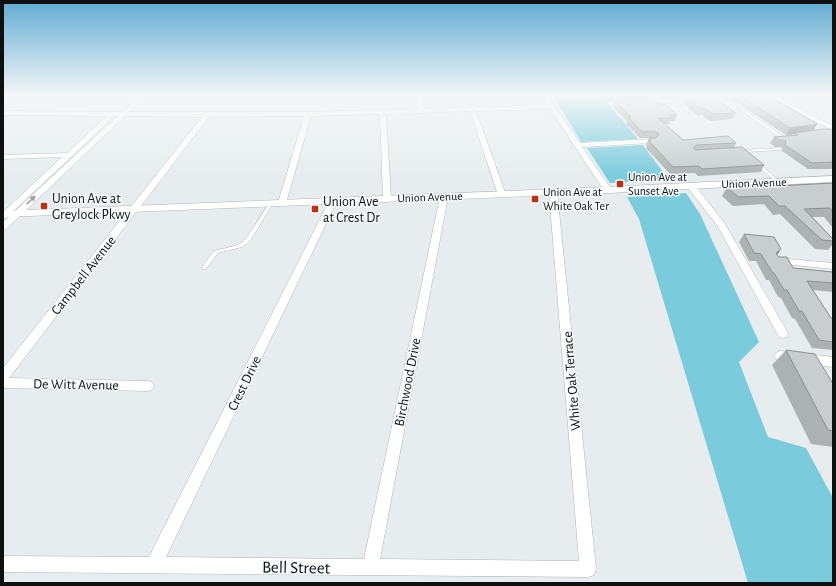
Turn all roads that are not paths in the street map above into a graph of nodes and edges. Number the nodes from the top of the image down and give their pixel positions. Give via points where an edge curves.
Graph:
1 (105, 122) edge
2 (115, 122) edge
3 (201, 122) edge
4 (305, 122) edge
5 (383, 122) edge
6 (477, 122) edge
7 (563, 122) edge
8 (760, 122) edge
9 (818, 122) edge
10 (831, 130) edge
11 (789, 137) edge
12 (652, 141) edge
13 (578, 145) junction
14 (780, 149) dead end
15 (743, 151) junction
16 (736, 152) edge
17 (68, 155) junction
18 (79, 155) junction
19 (749, 156) edge
20 (3, 157) edge
21 (755, 162) edge
22 (833, 179) edge
23 (778, 182) junction
24 (691, 186) junction
25 (608, 190) junction
26 (553, 192) junction
27 (502, 195) junction
28 (444, 197) junction
29 (386, 199) junction
30 (333, 201) junction
31 (277, 203) junction
32 (134, 210) junction
33 (17, 214) junction
34 (4, 215) edge
35 (3, 227) edge
36 (777, 261) edge
37 (833, 266) edge
38 (204, 268) dead end
39 (783, 334) dead end
40 (780, 356) dead end
41 (833, 362) edge
42 (3, 378) edge
43 (3, 383) edge
44 (148, 386) dead end
45 (3, 564) edge
46 (154, 565) junction
47 (370, 568) junction
48 (588, 569) joint

1 - 17 street
2 - 18 street
3 - 32 street, Campbell Avenue
4 - 31 street
5 - 29 street
6 - 27 street
7 - 13 street
8 - 11 lane via 783,138
9 - 10 street
12 - 13 street
13 - 25 street
14 - 15 lane
15 - 16 lane
15 - 19 lane
17 - 18 street
17 - 20 street
17 - 34 street
33 -> 18 street
21 - 23 lane
22 - 23 street, Union Avenue
23 - 24 street, Union Avenue
24 - 25 street, Union Avenue
24 - 39 street via 719,221
25 - 26 street, Union Avenue
26 - 27 street, Union Avenue
26 - 48 street, White Oak Terrace
27 - 28 street, Union Avenue
28 - 29 street, Union Avenue
28 - 47 street, Birchwood Drive
29 - 30 street, Union Avenue
30 - 31 street, Union Avenue
30 - 46 street, Crest Drive
31 - 32 street, Union Avenue
31 - 38 lane via 248,240 240,246 216,252
32 - 33 street, Union Avenue
32 - 42 street, Campbell Avenue
33 - 34 street, Union Avenue
33 - 35 street
36 - 37 street
40 - 41 street via 817,363
43 - 44 street, De Witt Avenue
45 - 46 street, Bell Street
46 - 47 street, Bell Street
47 - 48 street, Bell Street

